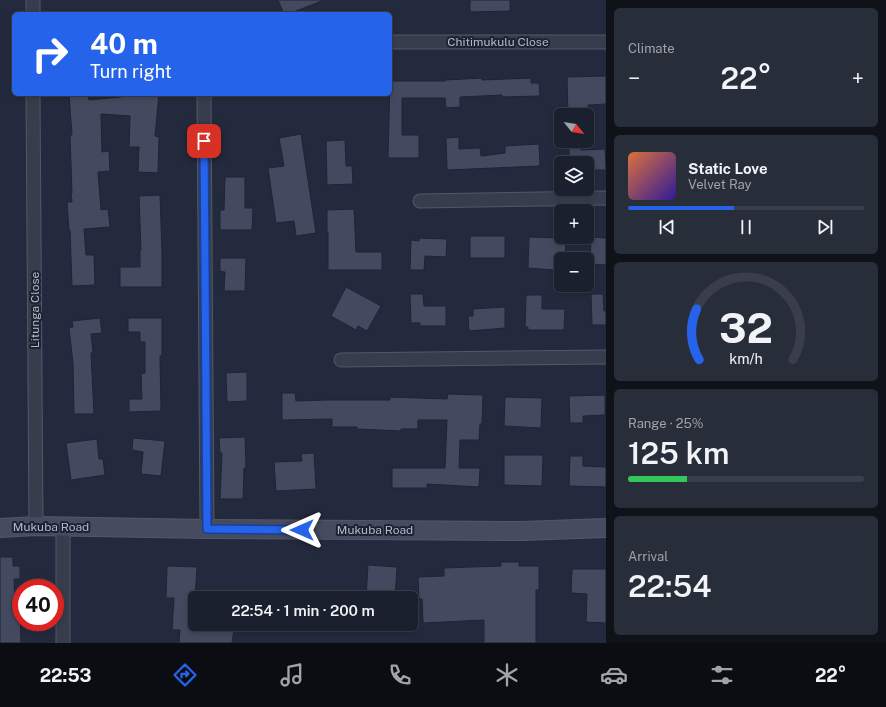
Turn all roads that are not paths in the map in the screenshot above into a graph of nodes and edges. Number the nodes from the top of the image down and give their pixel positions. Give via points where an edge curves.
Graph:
1 (33, 0) edge
2 (33, 12) edge
3 (392, 42) edge
4 (606, 42) edge
5 (33, 96) edge
6 (204, 96) edge
7 (606, 198) edge
8 (420, 201) dead end
9 (606, 357) edge
10 (341, 360) dead end
11 (36, 526) junction
12 (63, 527) junction
13 (0, 528) edge
14 (606, 528) edge
15 (207, 529) junction
16 (63, 643) edge

1 - 2 street
3 - 4 street, Chitimukulu Close
5 - 11 street, Litunga Close
6 - 15 street
7 - 8 street
9 - 10 street
11 - 12 street, Mukuba Road
11 - 13 street, Mukuba Road
12 - 15 street, Mukuba Road
12 - 16 street
14 - 15 street, Mukuba Road via 522,531

